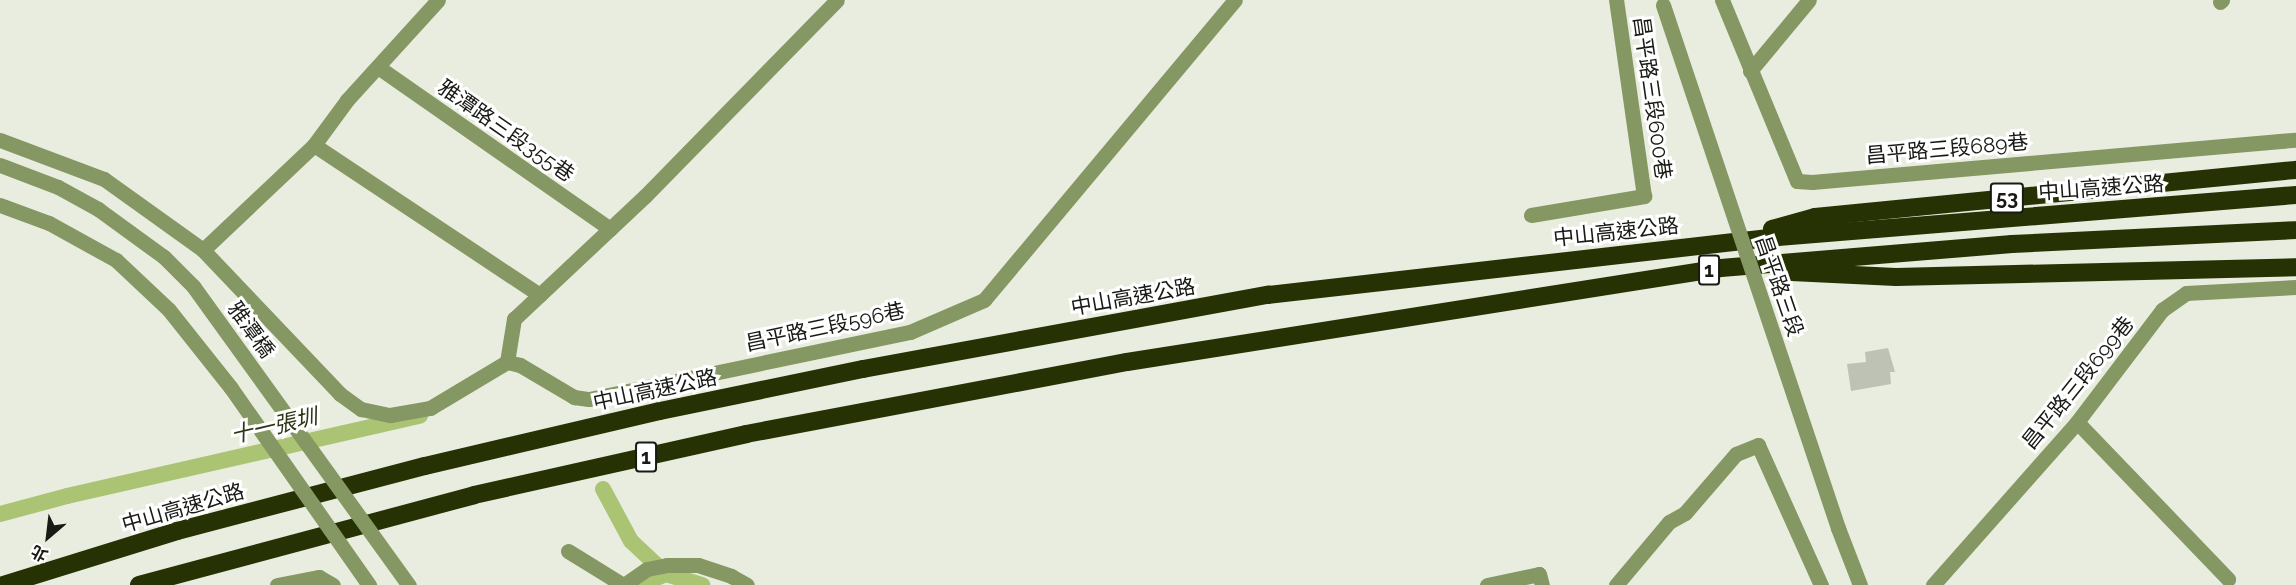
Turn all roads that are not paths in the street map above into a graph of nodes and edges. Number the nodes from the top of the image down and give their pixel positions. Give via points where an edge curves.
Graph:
1 (438, 0) edge
2 (837, 0) edge
3 (1235, 0) edge
4 (1616, 0) edge
5 (1722, 0) edge
6 (1809, 0) edge
7 (1662, 3) edge
8 (378, 68) junction
9 (1750, 71) junction
10 (0, 140) edge
11 (2296, 140) edge
12 (314, 145) junction
13 (0, 165) edge
14 (2296, 170) edge
15 (2296, 195) edge
16 (0, 205) edge
17 (1531, 214) dead end
18 (610, 229) junction
19 (2296, 230) edge
20 (1721, 243) junction
21 (203, 250) junction
22 (2296, 267) edge
23 (1721, 268) junction
24 (2296, 287) edge
25 (540, 295) junction
26 (507, 362) junction
27 (2078, 422) junction
28 (568, 550) dead end
29 (2228, 579) dead end
30 (3, 585) edge
31 (139, 585) edge
32 (277, 585) edge
33 (333, 585) edge
34 (369, 585) edge
35 (409, 585) edge
36 (624, 585) edge
37 (747, 585) edge
38 (1487, 585) edge
39 (1542, 585) edge
40 (1616, 585) edge
41 (1821, 585) edge
42 (1860, 585) edge
43 (1933, 585) edge

1 - 8 street
2 - 18 street
3 - 26 street, 昌平路三段596巷 via 984,300 910,332 589,399 574,397 520,364
4 - 17 street, 昌平路三段600巷 via 1644,196
5 - 9 street, 昌平路三段689巷
6 - 9 street
7 - 42 street, 昌平路三段, bridge
8 - 12 street via 347,100
8 - 18 street, 雅潭路三段355巷
9 - 11 street, 昌平路三段689巷 via 1797,181
10 - 21 street via 104,179
12 - 21 street
12 - 25 street
13 - 35 street, 雅潭橋, bridge via 58,187 98,209 156,251 193,286
14 - 20 highway, 53 via 1815,217
15 - 20 highway, 中山高速公路 / 1
16 - 34 street, bridge via 50,223 116,260 169,310 231,388
18 - 25 street
19 - 23 highway, 1 via 2013,244
20 - 30 highway, 中山高速公路 / 1 via 1268,295 863,369 425,466 177,531
21 - 26 street via 340,394 361,409 390,415 430,408
22 - 23 highway via 1896,277
23 - 31 highway, 1 via 1127,362 746,434 474,495
24 - 27 street, 昌平路三段699巷 via 2186,293 2162,310
25 - 26 street via 514,320
27 - 29 street
27 - 43 street, 昌平路三段699巷
28 - 36 street
32 - 33 street via 319,577
36 - 37 street via 647,569 698,565
38 - 39 street via 1539,574
40 - 41 street via 1669,522 1685,513 1736,454 1758,444

